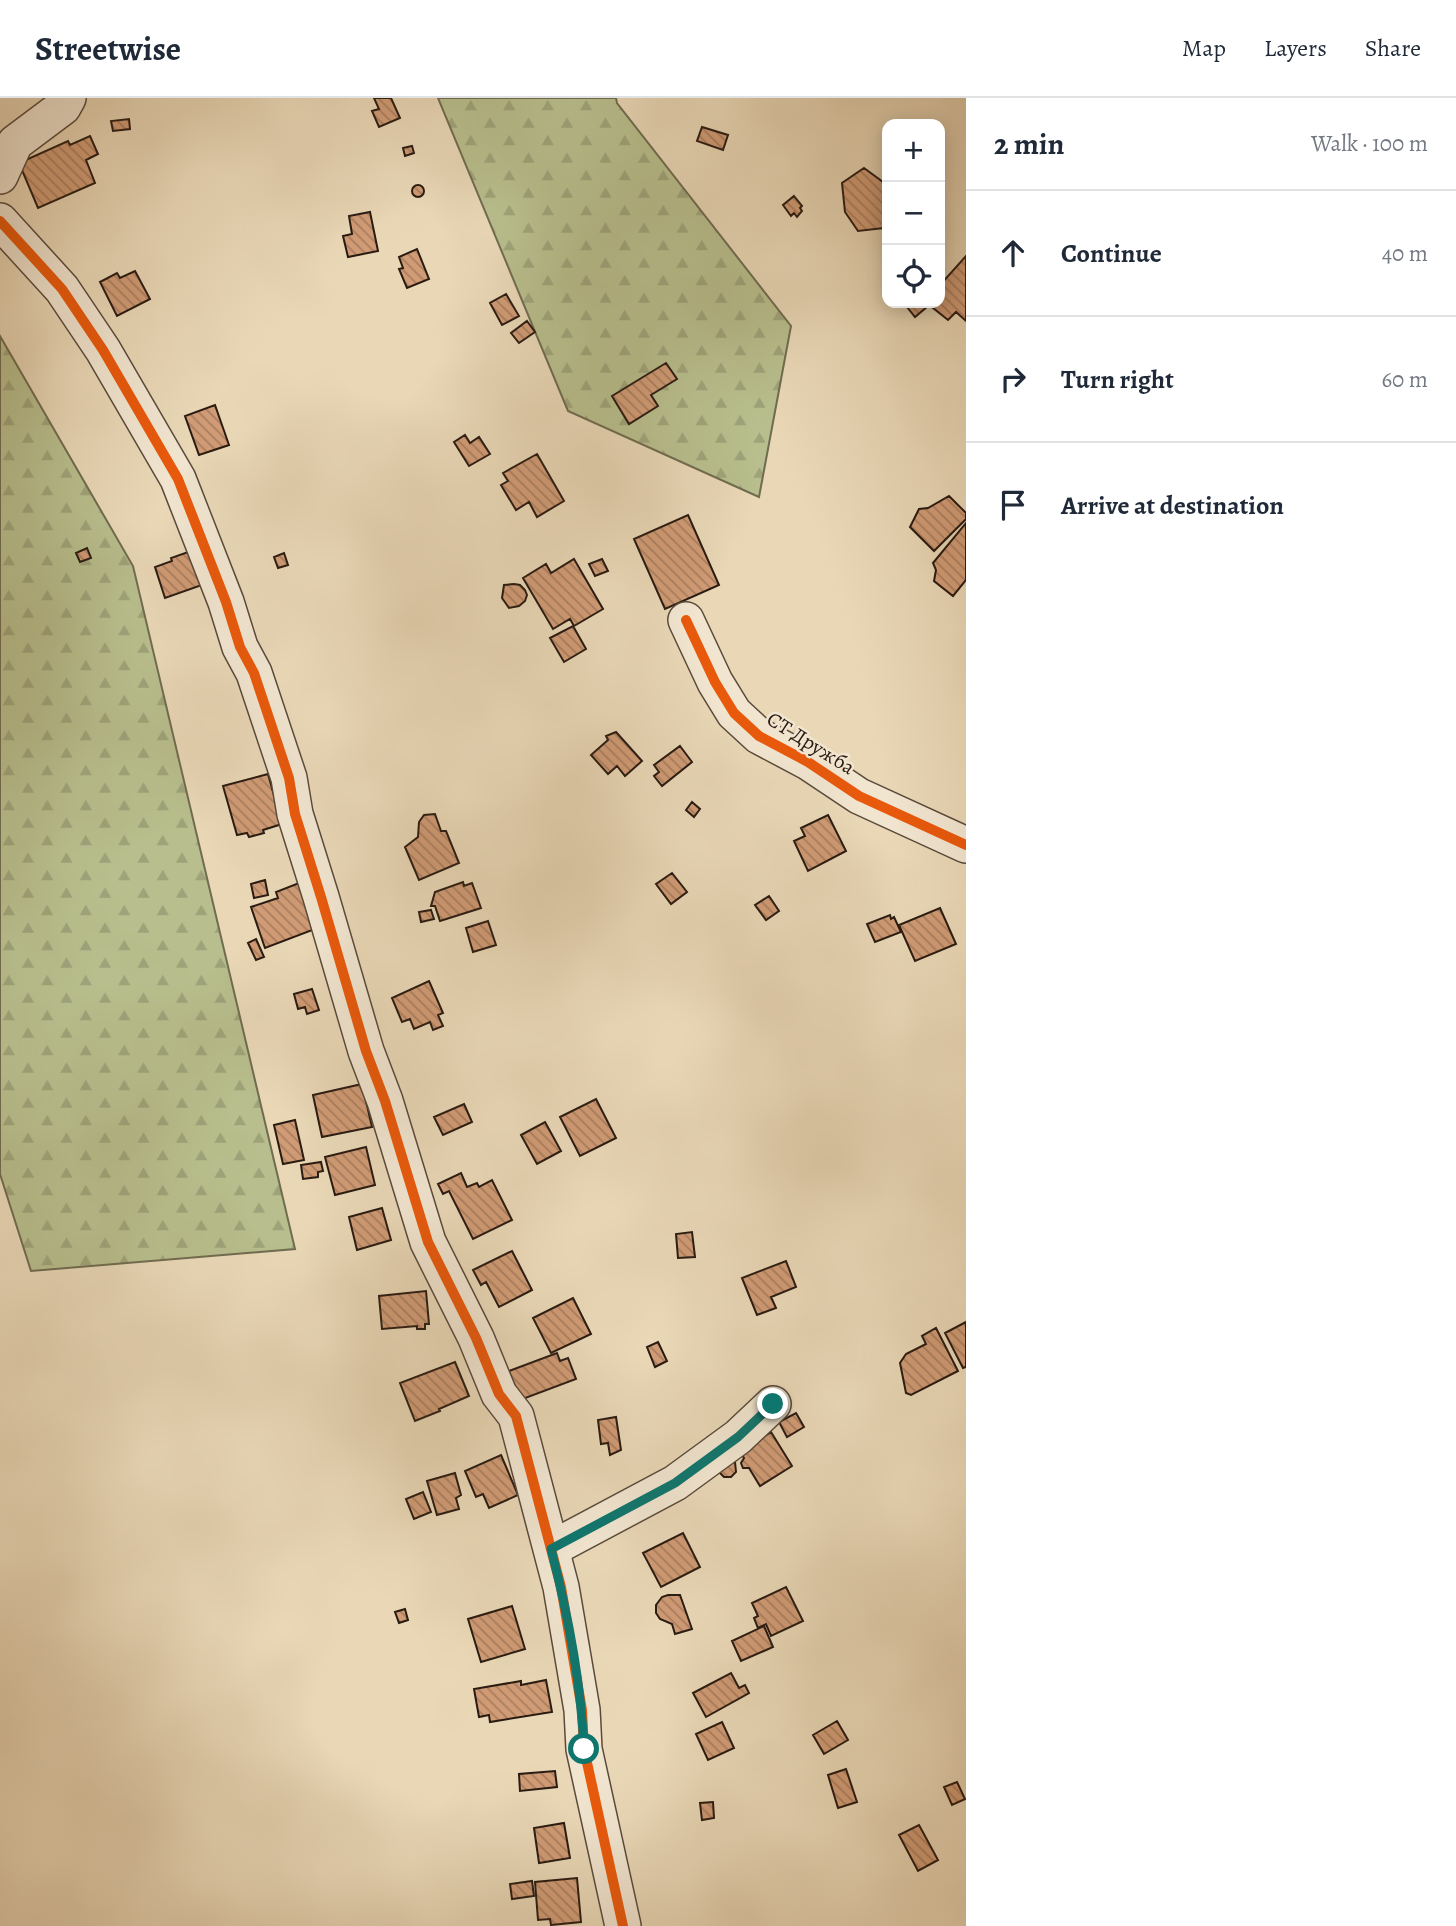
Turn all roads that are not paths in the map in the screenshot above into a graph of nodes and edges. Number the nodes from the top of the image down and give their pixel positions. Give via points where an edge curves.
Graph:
1 (68, 98) edge
2 (0, 176) edge
3 (0, 221) edge
4 (686, 620) dead end
5 (966, 845) edge
6 (773, 1404) dead end
7 (551, 1549) junction
8 (623, 1926) edge

1 - 2 street via 63,107 15,143
3 - 7 street via 69,299 178,479 240,647 254,673 289,778 295,814 428,1242 499,1394 516,1416
4 - 5 street, СТ Дружба via 734,713 759,736 859,796
6 - 7 street via 738,1437 675,1483
7 - 8 street via 580,1696 584,1749

